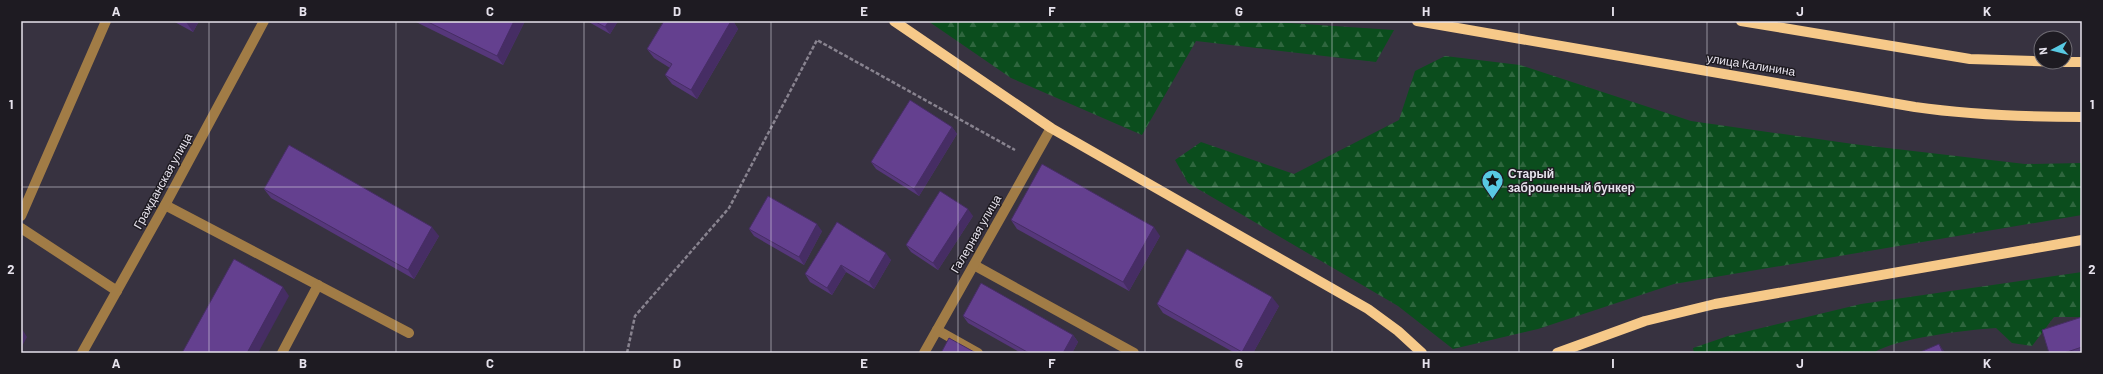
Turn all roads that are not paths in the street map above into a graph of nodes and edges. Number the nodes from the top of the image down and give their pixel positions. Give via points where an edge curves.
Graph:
1 (106, 21) edge
2 (264, 21) edge
3 (894, 21) edge
4 (1417, 21) edge
5 (1741, 21) edge
6 (2033, 61) edge
7 (2082, 116) edge
8 (1051, 128) junction
9 (165, 205) junction
10 (21, 216) edge
11 (21, 228) edge
12 (2082, 240) edge
13 (974, 265) junction
14 (318, 285) junction
15 (117, 291) junction
16 (937, 330) junction
17 (409, 333) dead end
18 (82, 353) edge
19 (282, 353) edge
20 (924, 353) edge
21 (978, 353) edge
22 (1134, 353) edge
23 (1422, 353) edge
24 (1557, 353) edge

1 - 10 street
2 - 9 street, Гражданская улица
3 - 8 main road
4 - 7 main road, улица Калинина via 1915,107 1964,114
5 - 6 main road via 1970,59
8 - 13 street, Галерная улица
8 - 23 main road via 1368,309
9 - 14 street
9 - 15 street, Гражданская улица
11 - 15 street
12 - 24 main road via 1715,304 1645,321
13 - 16 street, Галерная улица
13 - 22 street
14 - 17 street
14 - 19 street
15 - 18 street, Гражданская улица
16 - 20 street, Галерная улица
16 - 21 street

